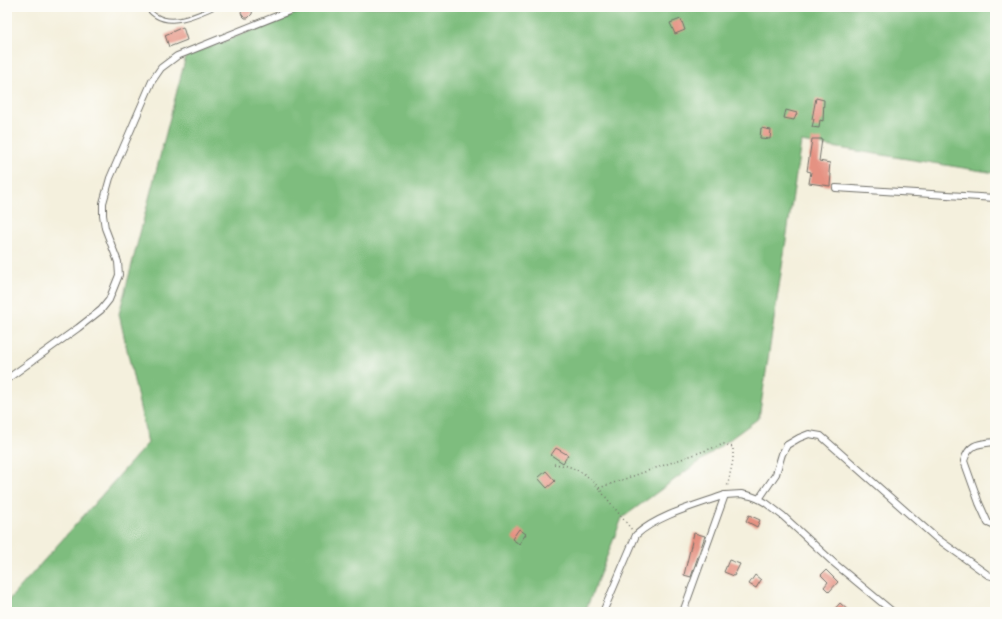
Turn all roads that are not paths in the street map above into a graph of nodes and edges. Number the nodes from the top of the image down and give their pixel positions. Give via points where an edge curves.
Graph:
1 (146, 7) edge
2 (215, 7) edge
3 (299, 7) edge
4 (836, 188) dead end
5 (995, 198) edge
6 (7, 379) edge
7 (995, 442) edge
8 (725, 495) junction
9 (759, 499) junction
10 (995, 526) edge
11 (995, 577) edge
12 (603, 612) edge
13 (683, 612) edge
14 (893, 612) edge

1 - 2 lane via 156,16 169,20 186,18
3 - 6 street via 177,56 162,68 152,81 110,178 102,203 104,228 118,262 119,275 109,300 101,310 78,328
4 - 5 street
7 - 10 street via 978,444 966,454 964,461 988,523
8 - 9 street via 741,494
8 - 12 street via 657,520 636,534
8 - 13 street
9 - 11 street via 776,474 782,454 788,445 809,434 821,436 936,537 988,575
9 - 14 street via 783,516

